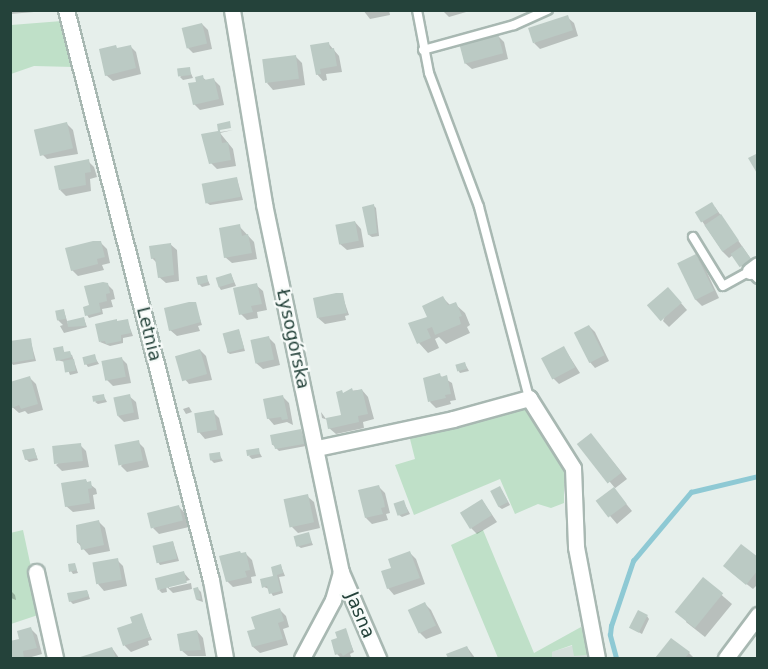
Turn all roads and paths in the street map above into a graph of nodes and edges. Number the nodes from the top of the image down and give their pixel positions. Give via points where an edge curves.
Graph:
1 (66, 10) edge
2 (232, 10) edge
3 (417, 10) edge
4 (548, 10) edge
5 (423, 50) junction
6 (693, 237) dead end
7 (755, 272) edge
8 (529, 398) junction
9 (316, 448) junction
10 (36, 572) dead end
11 (341, 573) junction
12 (758, 615) edge
13 (55, 658) edge
14 (225, 658) edge
15 (302, 658) edge
16 (378, 658) edge
17 (597, 658) edge
18 (726, 658) edge

1 - 14 street, Letnia via 211,580
2 - 9 street, Łysogórska via 264,204
3 - 5 lane
4 - 5 lane via 514,25
5 - 8 lane via 479,207
6 - 7 lane via 723,286
8 - 9 street
8 - 17 street via 573,468 576,547
9 - 11 street, Łysogórska
10 - 13 street
11 - 15 street, Łysogórska via 333,600
11 - 16 street, Jasna
12 - 18 street

